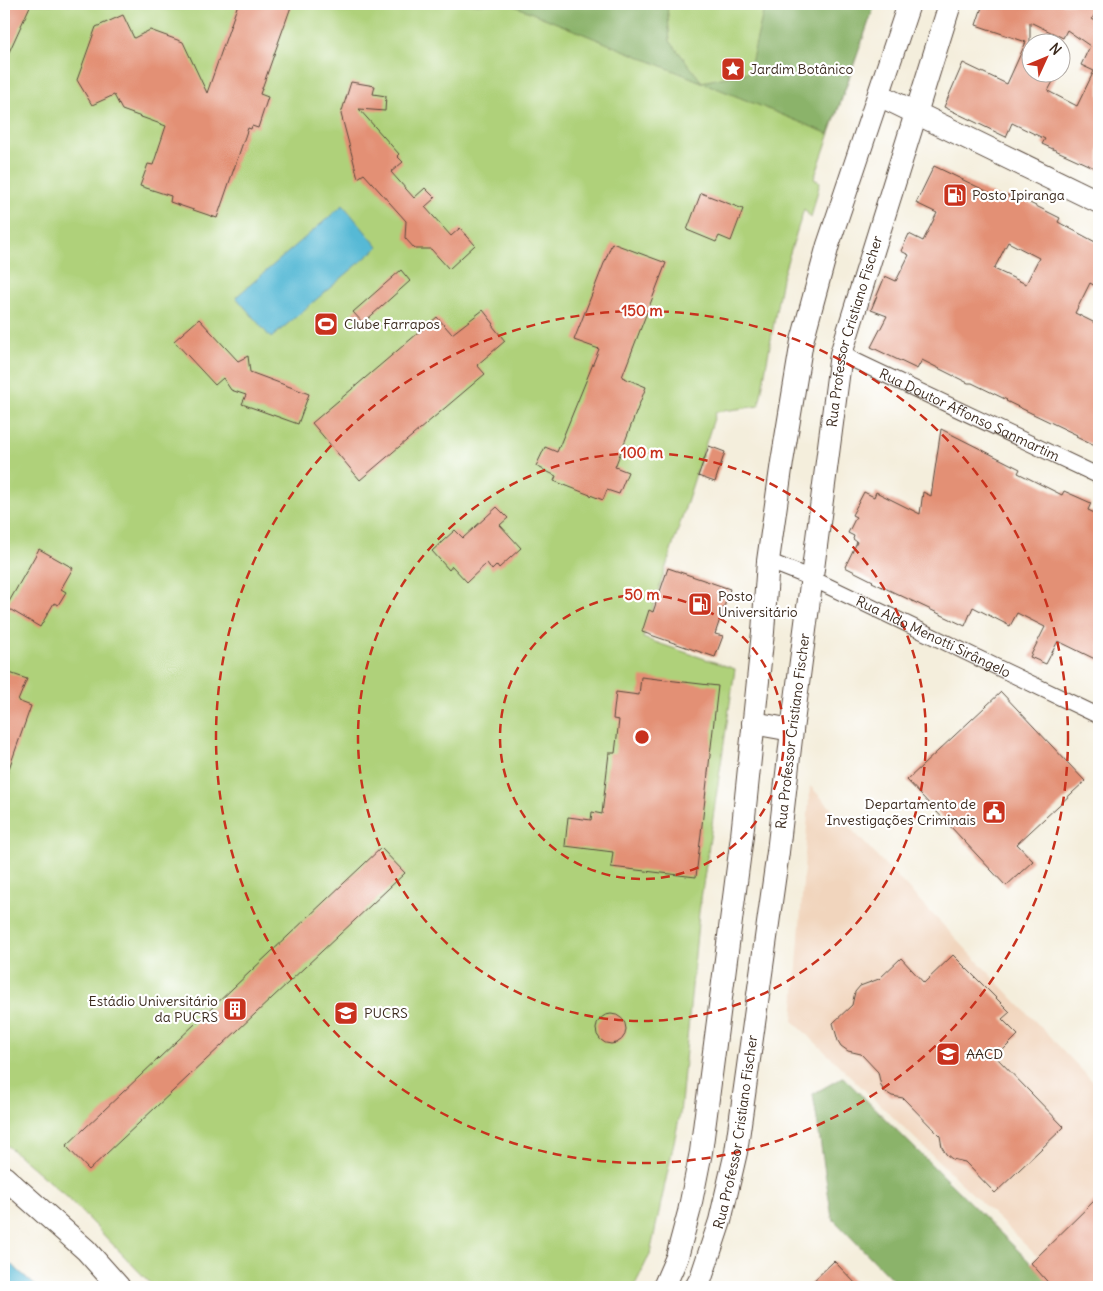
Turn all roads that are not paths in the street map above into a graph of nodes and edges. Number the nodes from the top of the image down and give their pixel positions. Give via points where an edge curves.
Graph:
1 (909, 4) edge
2 (950, 4) edge
3 (879, 95) junction
4 (916, 113) junction
5 (1099, 202) edge
6 (841, 354) junction
7 (1099, 476) edge
8 (768, 561) junction
9 (812, 578) junction
10 (1099, 716) edge
11 (753, 724) junction
12 (792, 730) junction
13 (4, 1177) edge
14 (677, 1257) junction
15 (702, 1284) edge
16 (119, 1287) edge
17 (664, 1287) edge
18 (671, 1287) edge

1 - 3 main road
2 - 4 main road, Rua Professor Cristiano Fischer
3 - 4 main road
3 - 8 main road via 828,245 802,341
4 - 5 main road
4 - 6 main road, Rua Professor Cristiano Fischer
6 - 7 street, Rua Doutor Affonso Sanmartim
6 - 9 main road, Rua Professor Cristiano Fischer
8 - 9 street, Rua Aldo Menotti Sirângelo
8 - 11 main road
9 - 10 street, Rua Aldo Menotti Sirângelo
9 - 12 main road, Rua Professor Cristiano Fischer
11 - 12 main road
11 - 14 main road via 742,836 701,1152
12 - 15 main road, Rua Professor Cristiano Fischer via 736,1152
13 - 16 main road via 86,1250
14 - 17 main road
14 - 18 main road

